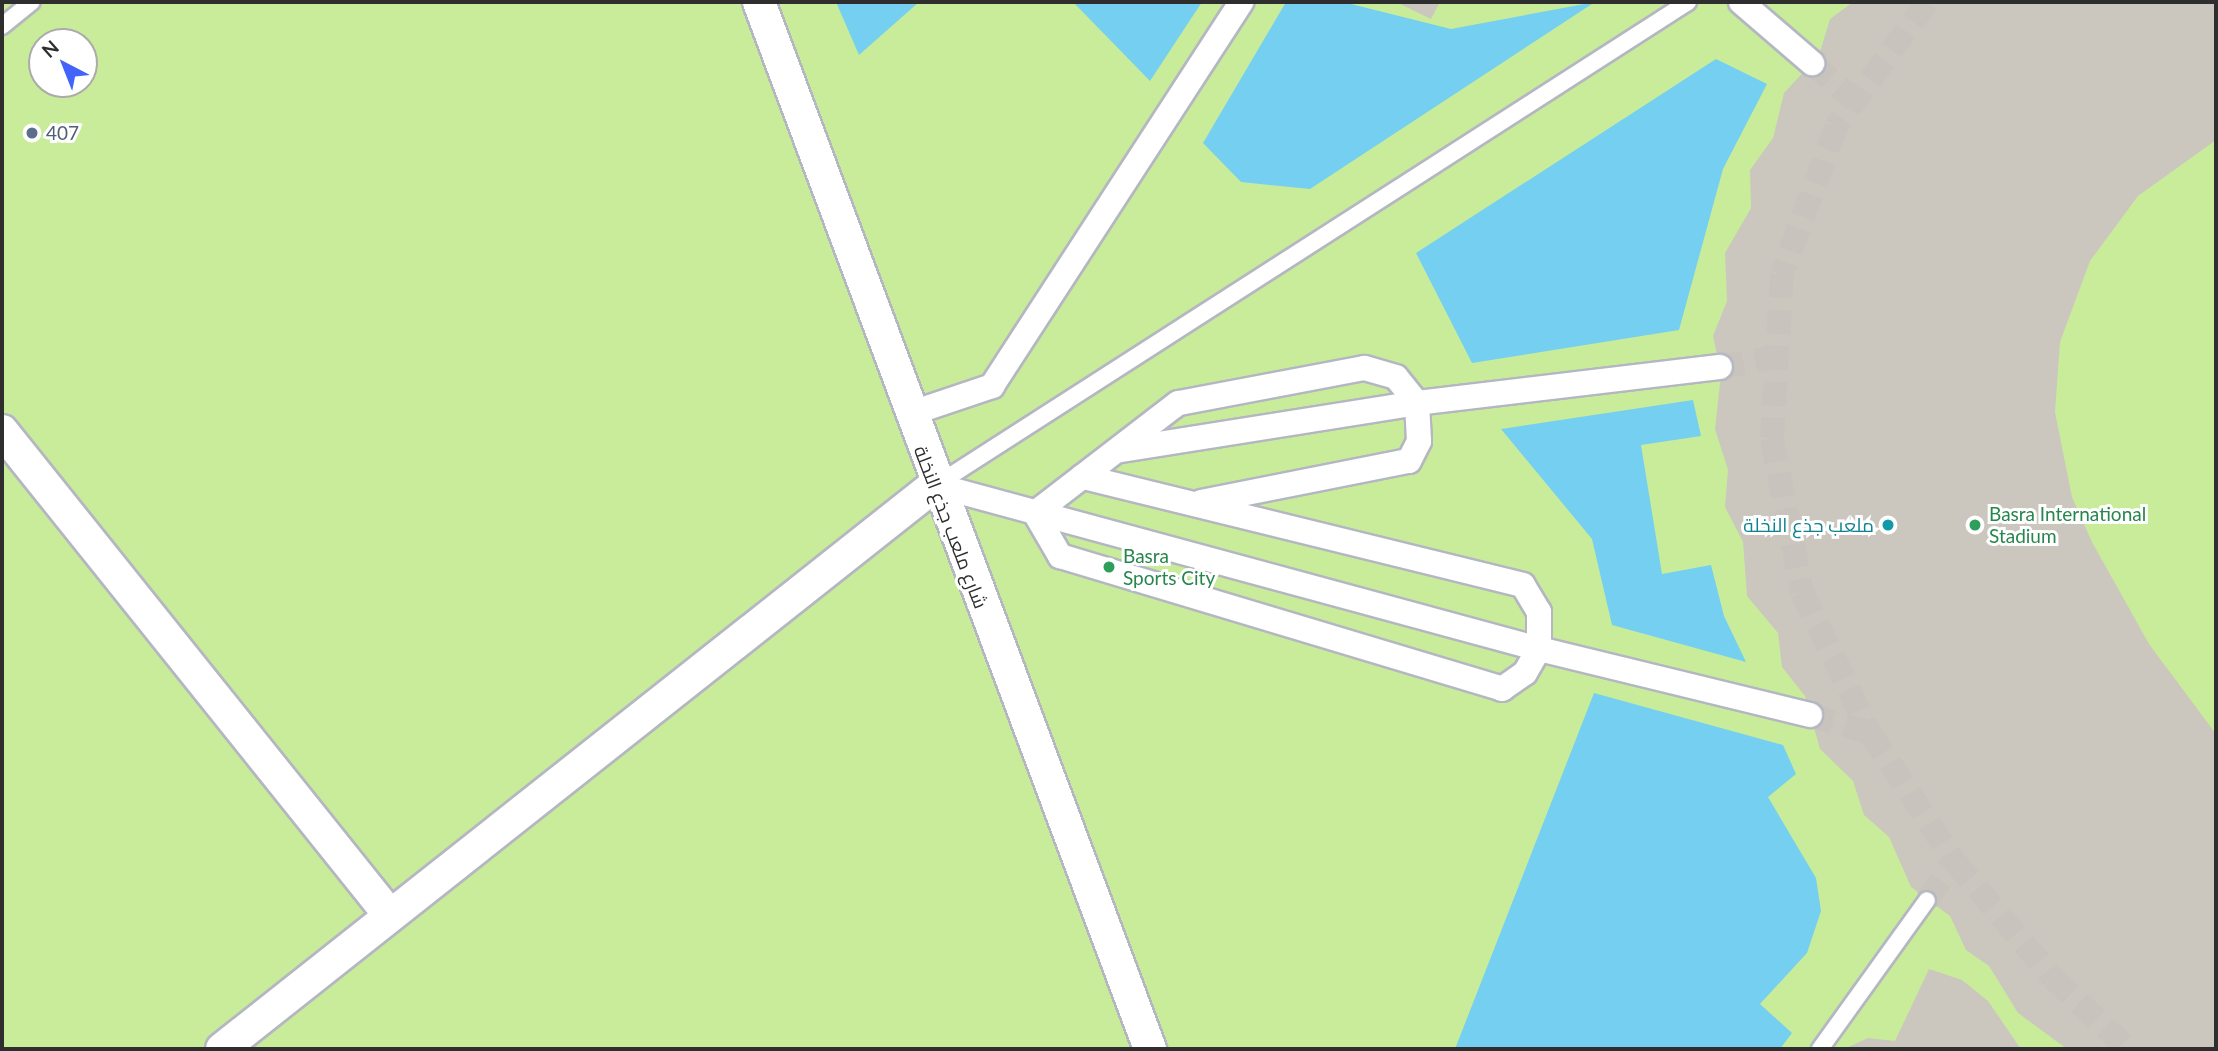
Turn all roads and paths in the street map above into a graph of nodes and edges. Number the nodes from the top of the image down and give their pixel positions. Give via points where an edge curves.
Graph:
1 (32, 2) edge
2 (759, 2) edge
3 (1241, 2) edge
4 (1688, 2) edge
5 (1741, 2) edge
6 (2, 26) edge
7 (1812, 63) tunnel mouth
8 (1720, 366) tunnel mouth
9 (1418, 403) junction
10 (909, 414) junction
11 (2, 431) edge
12 (1116, 451) junction
13 (1082, 477) junction
14 (935, 485) junction
15 (1194, 503) junction
16 (1035, 513) junction
17 (1539, 649) junction
18 (1810, 715) tunnel mouth
19 (1927, 900) tunnel mouth
20 (388, 913) junction
21 (222, 1049) edge
22 (1150, 1049) edge
23 (1820, 1049) edge

1 - 6 lane
2 - 10 street, شارع ملعب جذع النخلة
3 - 10 street via 992,387
4 - 14 lane
5 - 7 street
8 - 9 street
9 - 12 street
9 - 12 street via 1396,377 1364,368 1178,403
9 - 15 street via 1419,441 1409,461
10 - 14 street, شارع ملعب جذع النخلة
11 - 20 street
12 - 13 street
13 - 15 street
13 - 16 street
14 - 16 street
14 - 20 street
14 - 22 street, شارع ملعب جذع النخلة
15 - 17 street via 1523,585 1539,612
16 - 17 street
16 - 17 street via 1060,556 1502,689 1525,673
17 - 18 street
19 - 23 lane
20 - 21 street

